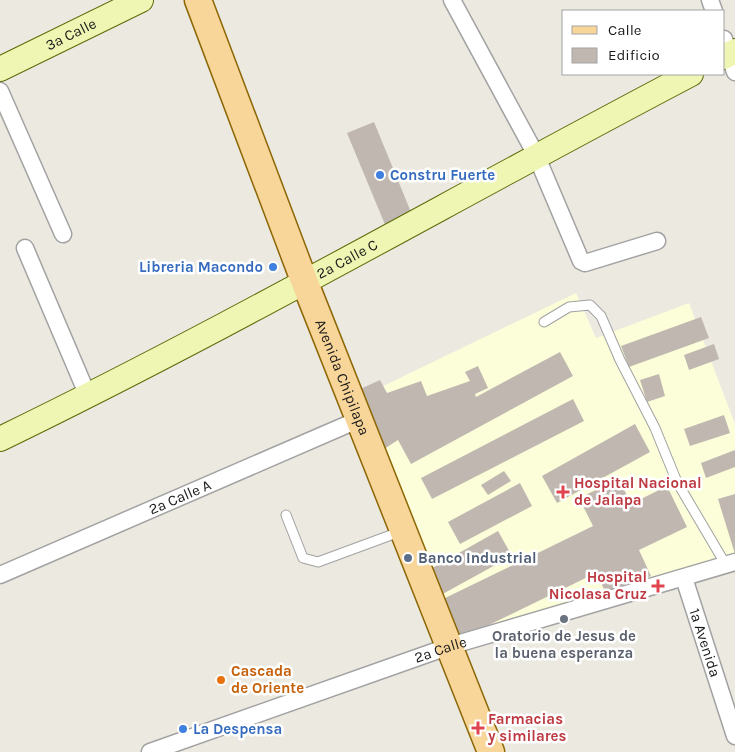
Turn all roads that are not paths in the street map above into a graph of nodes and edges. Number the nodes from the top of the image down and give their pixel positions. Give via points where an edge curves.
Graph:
1 (141, 0) edge
2 (198, 0) edge
3 (452, 0) edge
4 (0, 69) edge
5 (689, 75) edge
6 (0, 91) edge
7 (536, 155) junction
8 (63, 234) dead end
9 (657, 241) dead end
10 (24, 248) dead end
11 (305, 283) junction
12 (544, 322) dead end
13 (88, 396) junction
14 (360, 419) junction
15 (0, 439) edge
16 (286, 515) dead end
17 (402, 531) junction
18 (730, 563) edge
19 (0, 575) edge
20 (684, 578) junction
21 (450, 646) junction
22 (735, 736) edge
23 (150, 752) edge
24 (491, 752) edge

1 - 4 main road, 3a Calle
2 - 11 main road, Avenida Chipilapa
3 - 7 street
5 - 7 main road, 2a Calle C
6 - 8 street
7 - 9 street via 581,261 599,260
7 - 11 main road, 2a Calle C
10 - 13 street
11 - 13 main road, 2a Calle C
11 - 14 main road, Avenida Chipilapa
12 - 18 lane via 569,307 590,306 601,316 677,482
13 - 15 main road, 2a Calle C
14 - 17 main road, Avenida Chipilapa
14 - 19 street, 2a Calle A
16 - 17 lane via 303,558 311,562
17 - 21 main road, Avenida Chipilapa
18 - 20 street, 2a Calle
20 - 21 street, 2a Calle
20 - 22 street, 1a Avenida
21 - 23 street, 2a Calle
21 - 24 main road, Avenida Chipilapa

